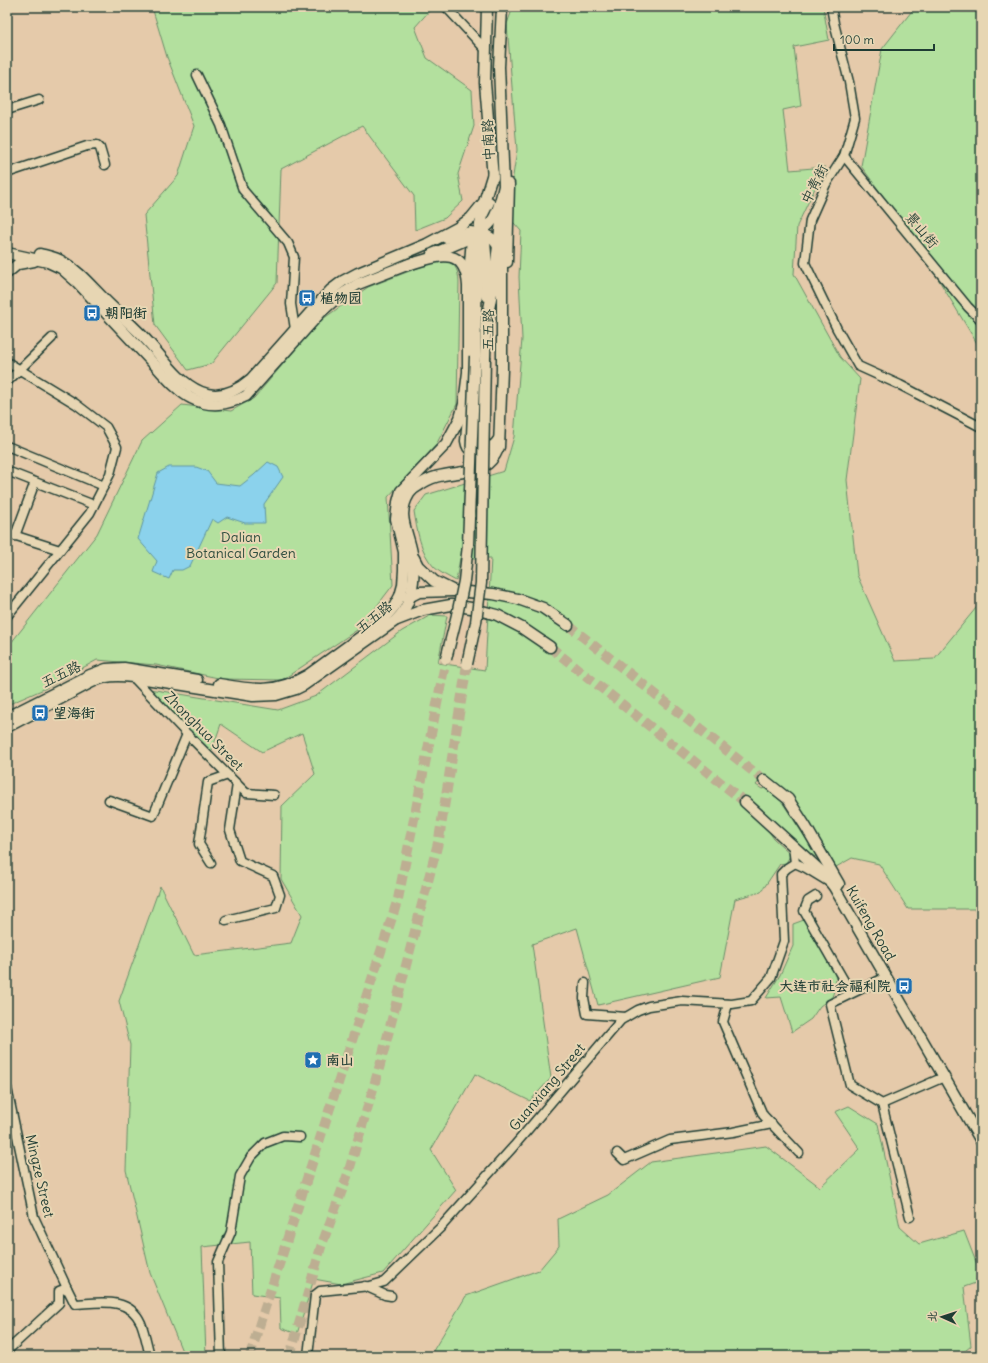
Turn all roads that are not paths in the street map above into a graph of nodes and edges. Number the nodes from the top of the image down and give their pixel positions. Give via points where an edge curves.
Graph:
1 (446, 7) edge
2 (487, 7) edge
3 (502, 7) edge
4 (831, 7) edge
5 (486, 50) junction
6 (197, 75) dead end
7 (40, 100) dead end
8 (7, 110) edge
9 (504, 149) junction
10 (844, 156) junction
11 (105, 165) dead end
12 (7, 173) edge
13 (493, 173) junction
14 (504, 186) junction
15 (475, 234) junction
16 (427, 244) junction
17 (498, 244) junction
18 (7, 246) edge
19 (7, 253) edge
20 (40, 260) junction
21 (407, 265) junction
22 (7, 273) edge
23 (468, 286) junction
24 (981, 320) edge
25 (486, 326) junction
26 (295, 329) junction
27 (52, 338) dead end
28 (7, 362) edge
29 (502, 369) junction
30 (20, 370) junction
31 (468, 372) junction
32 (7, 382) edge
33 (981, 427) edge
34 (500, 438) junction
35 (7, 446) edge
36 (7, 471) edge
37 (35, 482) junction
38 (104, 486) junction
39 (94, 505) junction
40 (11, 535) edge
41 (60, 550) junction
42 (412, 553) junction
43 (404, 570) junction
44 (412, 583) junction
45 (454, 591) junction
46 (415, 594) junction
47 (439, 596) junction
48 (451, 605) junction
49 (394, 607) junction
50 (7, 616) edge
51 (394, 621) junction
52 (568, 625) tunnel mouth
53 (550, 647) tunnel mouth
54 (446, 658) tunnel mouth
55 (467, 664) tunnel mouth
56 (124, 668) junction
57 (133, 677) junction
58 (7, 717) edge
59 (7, 727) edge
60 (186, 734) junction
61 (228, 775) junction
62 (764, 780) tunnel mouth
63 (237, 784) junction
64 (274, 795) dead end
65 (109, 800) dead end
66 (746, 802) tunnel mouth
67 (793, 846) junction
68 (211, 863) dead end
69 (795, 863) junction
70 (832, 884) junction
71 (816, 896) dead end
72 (226, 920) dead end
73 (886, 977) junction
74 (585, 983) dead end
75 (851, 993) junction
76 (728, 1004) junction
77 (626, 1017) junction
78 (944, 1077) junction
79 (7, 1088) edge
80 (882, 1104) junction
81 (772, 1124) junction
82 (981, 1128) edge
83 (300, 1137) dead end
84 (981, 1141) edge
85 (617, 1153) dead end
86 (798, 1153) dead end
87 (910, 1217) dead end
88 (364, 1286) junction
89 (67, 1288) junction
90 (391, 1296) dead end
91 (7, 1351) edge
92 (150, 1356) edge
93 (221, 1356) edge
94 (308, 1356) edge

1 - 5 street
2 - 5 main road
3 - 9 main road, 中南路 via 499,67
4 - 10 street, 中青街 via 849,82 854,118
5 - 13 main road via 486,90
6 - 26 street via 221,125 243,190 288,243 294,257 291,304
7 - 8 street
9 - 14 main road, 中南路
9 - 29 main road via 509,187
10 - 24 street, 景山街
10 - 33 street, 中青街 via 826,184 810,220 805,263 833,322 858,366
11 - 12 street via 97,145 87,146
13 - 15 main road via 491,199
13 - 16 main road via 484,202 471,218
14 - 15 main road, 中南路 via 500,205 492,221
14 - 17 main road, 五五路
15 - 16 main road via 470,232
15 - 17 main road via 485,234
15 - 21 main road
15 - 23 main road
15 - 25 main road via 485,242
15 - 54 main road, bridge via 475,356 468,545 458,615
16 - 26 main road via 343,281 331,290
17 - 25 main road, 五五路
17 - 29 main road, 五五路 via 502,255
18 - 26 main road via 53,257 71,266 148,342 174,372 202,392 212,395 241,388
19 - 20 main road
20 - 21 main road via 67,273 172,383 190,398 216,405 232,403 246,396 321,312 339,296 358,284
20 - 22 main road via 18,264
21 - 23 main road, 五五路 via 443,256 459,260 464,266
23 - 31 main road, 五五路
25 - 55 main road, 五五路, bridge via 481,583
27 - 30 street
28 - 30 street
29 - 34 main road, 五五路
30 - 32 street
30 - 38 street via 76,404 106,428 117,446
31 - 34 main road via 466,446 473,452 478,452 492,448
31 - 43 main road, 五五路 via 464,404 455,428 446,444 402,491 398,502 396,519 404,552
34 - 42 main road, 五五路 via 496,454 486,466 425,480 410,492 404,503 403,520
35 - 38 street
36 - 37 street
37 - 39 street
37 - 40 street
38 - 39 street
39 - 41 street
40 - 41 street
41 - 50 street
42 - 44 main road, 五五路
42 - 45 main road via 418,566 434,581
43 - 44 main road
43 - 49 main road, 五五路 via 403,585
44 - 46 main road
45 - 47 main road
45 - 52 main road via 518,599 543,608
46 - 47 main road
46 - 49 main road
46 - 51 main road, 五五路
47 - 48 main road
48 - 51 main road via 422,610
48 - 53 main road via 498,615
49 - 56 main road, 五五路 via 380,622 308,675 295,682 265,690
51 - 57 main road, 五五路 via 304,685 276,695 253,696
56 - 57 street, Zhonghua Street
56 - 58 main road, 五五路 via 106,669 90,675
57 - 59 main road, 五五路 via 118,675 100,678
57 - 60 street, Zhonghua Street
60 - 61 street, Zhonghua Street
60 - 65 street via 153,816
61 - 63 street, Zhonghua Street
61 - 68 street via 208,782 199,844
62 - 82 main road, Kuifeng Road via 788,799 806,826
63 - 64 street, Zhonghua Street via 246,793
63 - 72 street via 230,830 240,861 273,876 280,895 276,908
66 - 67 main road, Kuifeng Road
67 - 69 street
67 - 70 main road, Kuifeng Road
69 - 70 street
69 - 76 street, Guanxiang Street via 781,874 784,941 771,978 751,1001
70 - 73 main road, Kuifeng Road
71 - 75 street via 808,901 804,910
73 - 75 street
73 - 78 main road, Kuifeng Road
74 - 77 street via 587,1014
75 - 80 street via 830,1004 850,1085
76 - 77 street, Guanxiang Street via 682,1001 649,1006
76 - 81 street via 723,1022 763,1115
77 - 88 street, Guanxiang Street via 620,1020 514,1146 440,1228 384,1282
78 - 80 street
78 - 84 main road, Kuifeng Road
79 - 89 street, Mingze Street via 34,1217
80 - 87 street
81 - 85 street via 670,1140 624,1160
81 - 86 street
83 - 93 street via 283,1136 265,1143 251,1157 240,1176 231,1232 218,1262
88 - 90 street
88 - 94 street, Guanxiang Street via 320,1291 315,1295
89 - 91 street via 59,1291 59,1303
89 - 92 street, Mingze Street via 75,1304 116,1303 129,1307 141,1322

